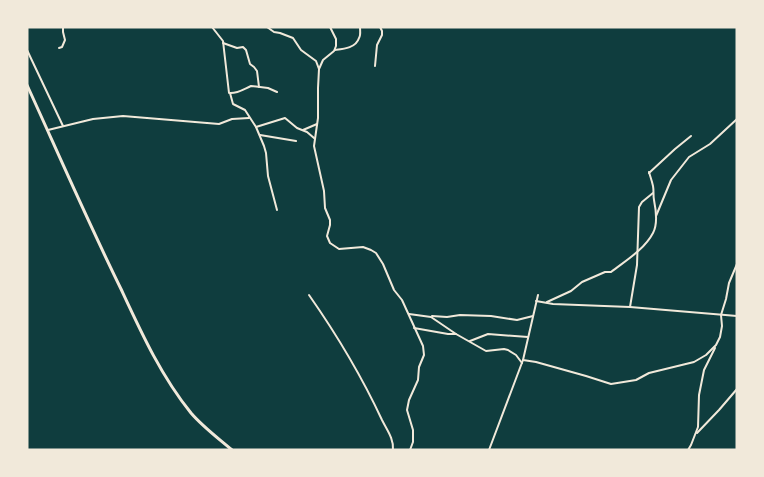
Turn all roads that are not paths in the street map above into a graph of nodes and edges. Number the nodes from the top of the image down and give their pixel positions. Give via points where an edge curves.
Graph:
1 (63, 27) edge
2 (212, 27) edge
3 (267, 27) edge
4 (330, 27) edge
5 (360, 27) edge
6 (380, 27) edge
7 (223, 43) junction
8 (58, 48) dead end
9 (27, 50) edge
10 (334, 50) junction
11 (375, 66) dead end
12 (319, 69) junction
13 (27, 85) edge
14 (259, 87) junction
15 (277, 92) dead end
16 (230, 93) junction
17 (249, 118) junction
18 (737, 119) edge
19 (317, 124) junction
20 (63, 126) junction
21 (256, 127) junction
22 (48, 130) junction
23 (303, 130) junction
24 (260, 135) junction
25 (692, 136) dead end
26 (314, 138) junction
27 (296, 141) dead end
28 (653, 192) junction
29 (278, 210) dead end
30 (655, 219) junction
31 (637, 251) junction
32 (737, 264) edge
33 (309, 295) dead end
34 (538, 295) dead end
35 (536, 302) junction
36 (544, 302) junction
37 (630, 307) junction
38 (408, 314) junction
39 (428, 315) junction
40 (721, 315) junction
41 (533, 316) junction
42 (737, 316) edge
43 (414, 328) junction
44 (456, 334) junction
45 (529, 337) junction
46 (470, 341) junction
47 (716, 345) junction
48 (523, 362) junction
49 (737, 388) edge
50 (695, 435) junction
51 (232, 450) edge
52 (393, 450) edge
53 (411, 450) edge
54 (489, 450) edge
55 (688, 450) edge

1 - 8 street via 65,40
2 - 7 street
3 - 12 street via 292,38
4 - 10 street via 336,41
5 - 10 street via 354,44
6 - 11 street via 382,35
7 - 14 street via 246,50 257,71
7 - 16 street
9 - 20 street
10 - 12 street
12 - 19 street
13 - 22 highway
14 - 15 street
14 - 16 street
16 - 17 street via 233,104
17 - 20 street via 219,124 117,116
17 - 21 street
18 - 30 street via 689,157 671,180
19 - 23 street
19 - 26 street
20 - 22 street
21 - 23 street via 285,118
21 - 24 street
22 - 51 highway via 165,376 198,421
23 - 26 street
24 - 27 street
24 - 29 street
25 - 28 street via 649,173
26 - 38 street via 330,220 328,239 338,249 363,247 376,253
28 - 30 street
28 - 31 street via 639,207
30 - 31 street via 654,232
31 - 36 street via 611,272
31 - 37 street
32 - 40 street
33 - 52 street via 374,401 392,438
34 - 35 street
35 - 36 street
35 - 41 street
36 - 37 street
37 - 40 street
38 - 39 street
38 - 43 street
39 - 41 street via 517,320
39 - 44 street
40 - 42 street
40 - 47 street
41 - 45 street
43 - 44 street
43 - 53 street via 424,353 407,410 413,430
44 - 46 street
45 - 46 street via 488,334
45 - 48 street
46 - 48 street via 486,351 506,349
47 - 48 street via 694,362 614,384 536,362
47 - 50 street via 699,394
48 - 54 street
49 - 50 street
50 - 55 street

